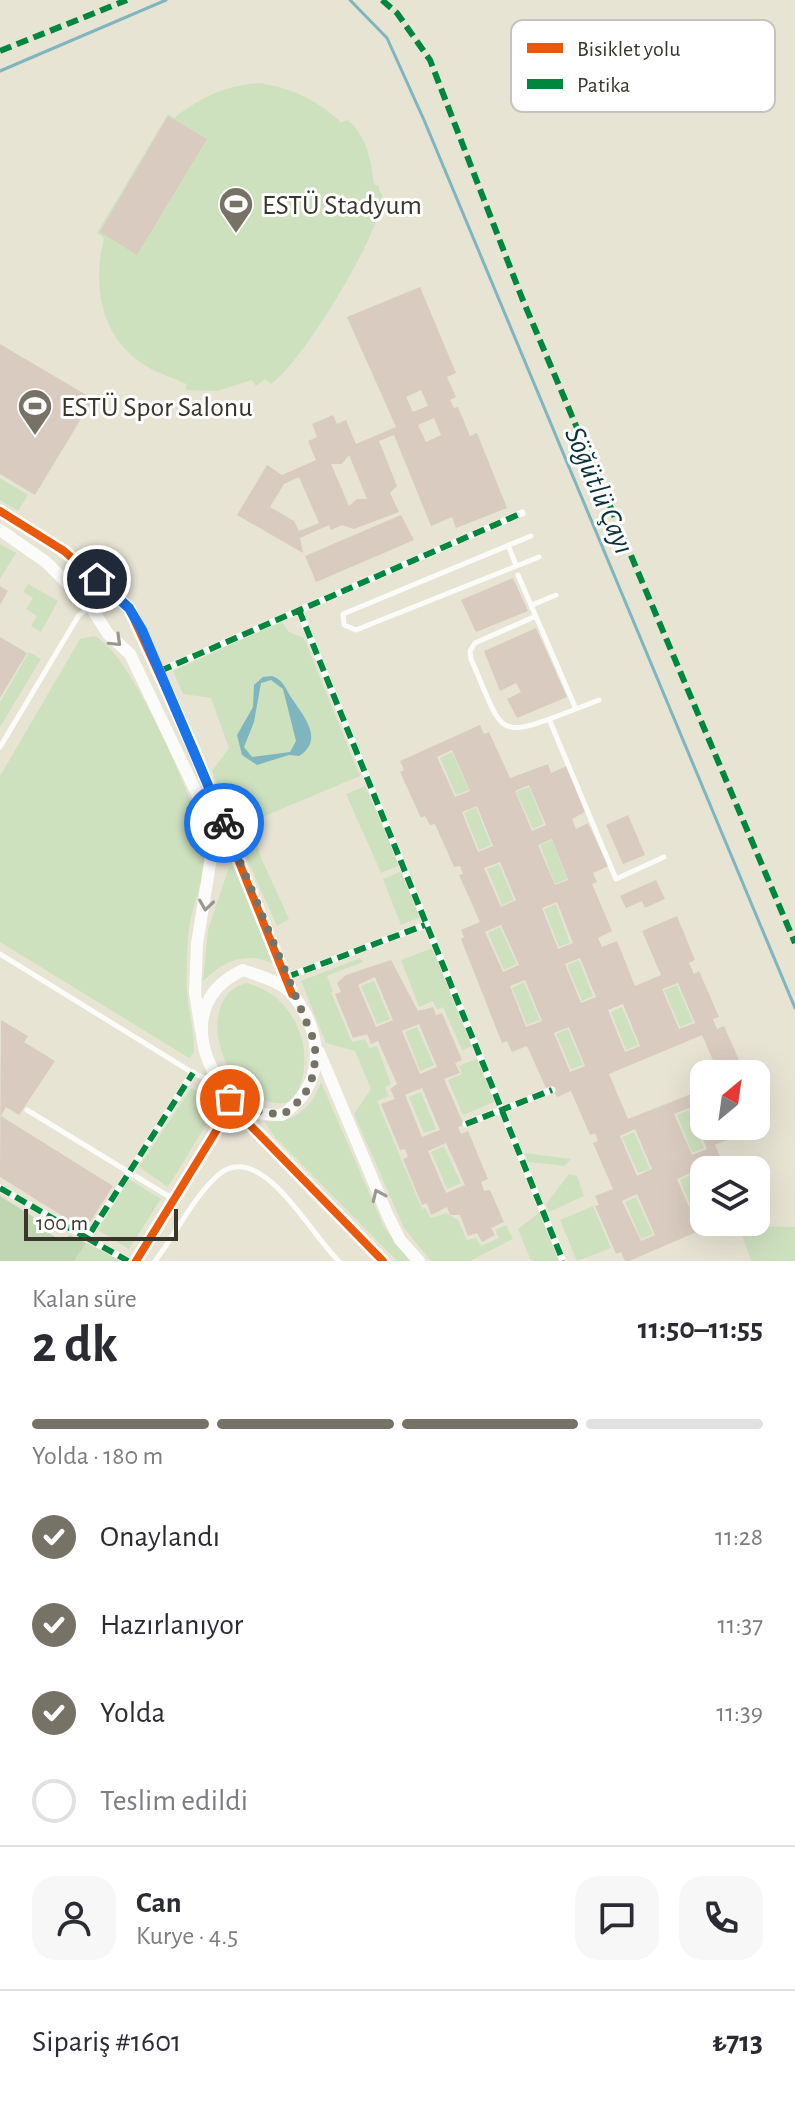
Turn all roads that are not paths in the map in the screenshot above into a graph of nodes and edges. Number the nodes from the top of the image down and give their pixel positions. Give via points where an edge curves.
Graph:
1 (0, 511) edge
2 (522, 513) dead end
3 (0, 530) edge
4 (531, 536) dead end
5 (508, 545) junction
6 (539, 557) dead end
7 (516, 565) junction
8 (518, 575) dead end
9 (113, 592) junction
10 (556, 595) dead end
11 (532, 605) junction
12 (91, 607) junction
13 (299, 610) junction
14 (536, 616) junction
15 (160, 671) junction
16 (599, 700) dead end
17 (576, 709) junction
18 (549, 719) junction
19 (0, 747) edge
20 (664, 857) dead end
21 (425, 925) junction
22 (0, 954) edge
23 (287, 977) junction
24 (292, 994) junction
25 (201, 1030) junction
26 (315, 1043) junction
27 (193, 1073) junction
28 (221, 1085) junction
29 (552, 1090) dead end
30 (234, 1102) junction
31 (27, 1110) dead end
32 (501, 1110) junction
33 (466, 1124) dead end
34 (128, 1170) junction
35 (0, 1188) edge
36 (174, 1200) junction
37 (87, 1238) junction
38 (128, 1261) edge
39 (136, 1261) edge
40 (155, 1261) edge
41 (339, 1261) edge
42 (383, 1261) edge
43 (419, 1261) edge
44 (563, 1261) edge

1 - 9 street via 64,551
2 - 13 street
3 - 12 street via 46,562
4 - 5 lane
5 - 7 lane
5 - 7 lane via 343,614 344,625 356,630
6 - 7 lane
8 - 11 lane
9 - 12 lane
9 - 15 street via 129,608
10 - 11 lane
11 - 14 lane
12 - 19 lane via 79,615
12 -> 25 street via 108,634 130,654 200,800 212,851 197,944 195,993
13 - 15 street
13 - 21 street
14 - 17 lane
14 - 18 lane via 475,643 471,659 498,721 520,731
15 - 23 street
16 - 17 lane
17 - 18 lane
18 - 20 lane via 616,879
21 - 23 street
21 - 32 street
22 - 27 lane
23 - 24 street
24 - 25 street via 243,970 226,978 212,995
24 - 26 street
25 - 28 street via 208,1065
26 - 30 street via 314,1081 293,1107 282,1115 268,1115
43 -> 26 street via 388,1216
27 - 28 lane
27 - 34 street
28 - 30 street
29 - 32 street
30 - 36 street
30 - 42 street via 248,1123
31 - 34 lane
32 - 33 street
32 - 44 street
34 - 36 lane
34 - 37 street
35 - 37 street
36 - 39 street
37 - 38 street
40 - 41 lane via 216,1176 232,1165 267,1176

